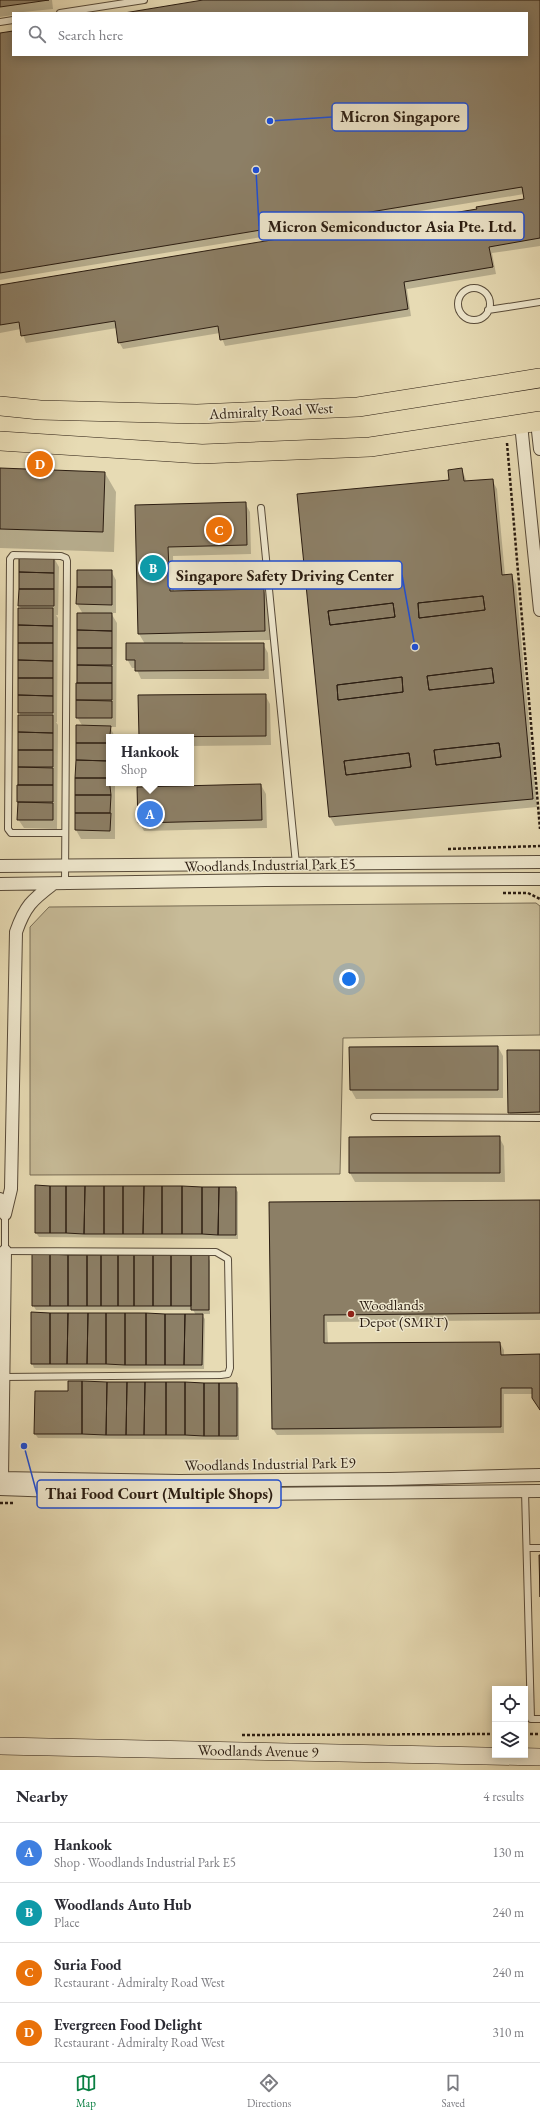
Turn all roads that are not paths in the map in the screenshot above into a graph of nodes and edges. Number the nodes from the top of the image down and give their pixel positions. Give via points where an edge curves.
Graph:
1 (144, 0) edge
2 (124, 2) edge
3 (66, 12) edge
4 (12, 20) edge
5 (0, 22) edge
6 (540, 302) edge
7 (488, 310) junction
8 (540, 378) edge
9 (0, 406) edge
10 (533, 422) edge
11 (0, 441) edge
12 (540, 449) edge
13 (261, 508) dead end
14 (540, 606) edge
15 (65, 833) junction
16 (540, 862) edge
17 (296, 864) junction
18 (64, 865) junction
19 (0, 866) edge
20 (540, 879) edge
21 (0, 884) edge
22 (59, 884) junction
23 (374, 1117) dead end
24 (540, 1118) edge
25 (0, 1199) edge
26 (5, 1214) junction
27 (5, 1251) junction
28 (2, 1377) junction
29 (540, 1475) edge
30 (457, 1477) junction
31 (1, 1484) edge
32 (525, 1491) junction
33 (540, 1491) edge
34 (457, 1492) junction
35 (527, 1548) junction
36 (540, 1548) edge
37 (540, 1719) edge
38 (0, 1746) edge
39 (540, 1757) edge

1 - 2 lane
2 - 3 lane
4 - 5 lane
6 - 7 lane
7 - 7 lane via 477,320 467,319 458,307 460,297 472,288 483,291 489,300
8 - 9 main road, Admiralty Road West via 335,408 197,414 40,410
10 - 11 main road via 370,447 202,454
10 - 12 street
10 - 14 street
13 - 17 lane
15 - 15 lane via 11,833 8,829 10,559 13,555 61,556 67,561
15 - 18 lane
16 - 17 street, Woodlands Industrial Park E5
17 - 18 street, Woodlands Industrial Park E5
18 - 19 street, Woodlands Industrial Park E5
18 - 22 lane
20 - 22 street, Woodlands Industrial Park E5
21 - 22 street, Woodlands Industrial Park E5
22 - 26 street via 34,899 23,912 16,932 11,1189
23 - 24 lane
25 - 26 street
26 - 27 lane
27 - 28 street
27 - 28 lane via 222,1254 228,1259 230,1368 228,1374 221,1375
28 - 31 street
29 - 30 street, Woodlands Industrial Park E9
30 - 31 street, Woodlands Industrial Park E9
30 - 34 street
31 - 34 street, Woodlands Industrial Park E9 via 169,1494
32 - 33 street, Woodlands Industrial Park E9
32 - 34 street, Woodlands Industrial Park E9
32 - 35 lane
35 - 36 lane
35 - 37 lane via 531,1719
38 - 39 main road, Woodlands Avenue 9

